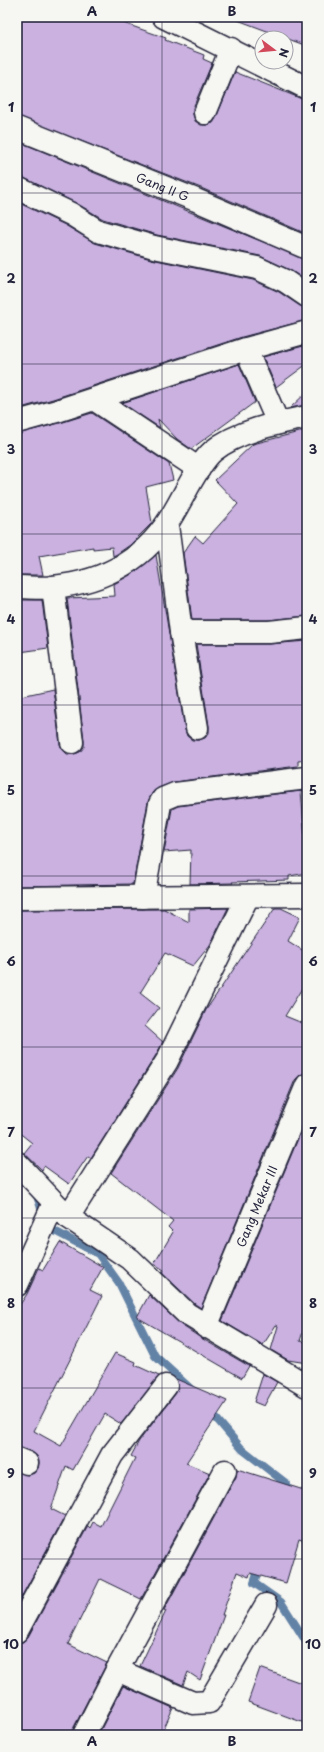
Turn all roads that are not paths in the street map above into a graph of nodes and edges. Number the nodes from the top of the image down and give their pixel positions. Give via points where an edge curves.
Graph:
1 (164, 17) edge
2 (231, 49) junction
3 (307, 88) edge
4 (205, 113) dead end
5 (17, 128) edge
6 (17, 188) edge
7 (307, 248) edge
8 (307, 296) edge
9 (307, 332) edge
10 (246, 349) junction
11 (94, 398) junction
12 (307, 417) edge
13 (17, 422) edge
14 (278, 423) junction
15 (199, 469) junction
16 (167, 525) junction
17 (17, 587) edge
18 (53, 587) junction
19 (307, 628) edge
20 (181, 632) junction
21 (197, 728) dead end
22 (72, 742) dead end
23 (307, 778) edge
24 (307, 895) edge
25 (248, 896) junction
26 (143, 897) junction
27 (17, 898) edge
28 (307, 1085) edge
29 (17, 1163) edge
30 (57, 1211) junction
31 (17, 1284) edge
32 (206, 1327) junction
33 (166, 1386) dead end
34 (307, 1386) edge
35 (225, 1471) dead end
36 (266, 1606) dead end
37 (17, 1631) edge
38 (117, 1670) junction
39 (84, 1735) edge

1 - 2 street
2 - 3 street
2 - 4 street
5 - 7 street, Gang II G
6 - 8 street via 98,231 154,247 257,268 285,281
9 - 10 street
10 - 11 street
10 - 14 street
11 - 13 street
11 - 15 street
12 - 14 street
14 - 15 street via 236,437 213,451
15 - 16 street
16 - 18 street via 150,545 123,566 94,579
16 - 20 street
17 - 18 street
18 - 22 street
19 - 20 street via 268,632
20 - 21 street
23 - 26 street via 175,794 164,799 160,804
24 - 25 street
25 - 26 street
25 - 30 street via 167,1061
26 - 27 street
28 - 32 street, Gang Mekar III
29 - 30 street
30 - 31 street via 38,1237
30 - 32 street via 130,1260 187,1314
32 - 34 street
33 - 37 street via 112,1456
35 - 38 street
36 - 38 street via 209,1702 193,1703
38 - 39 street

